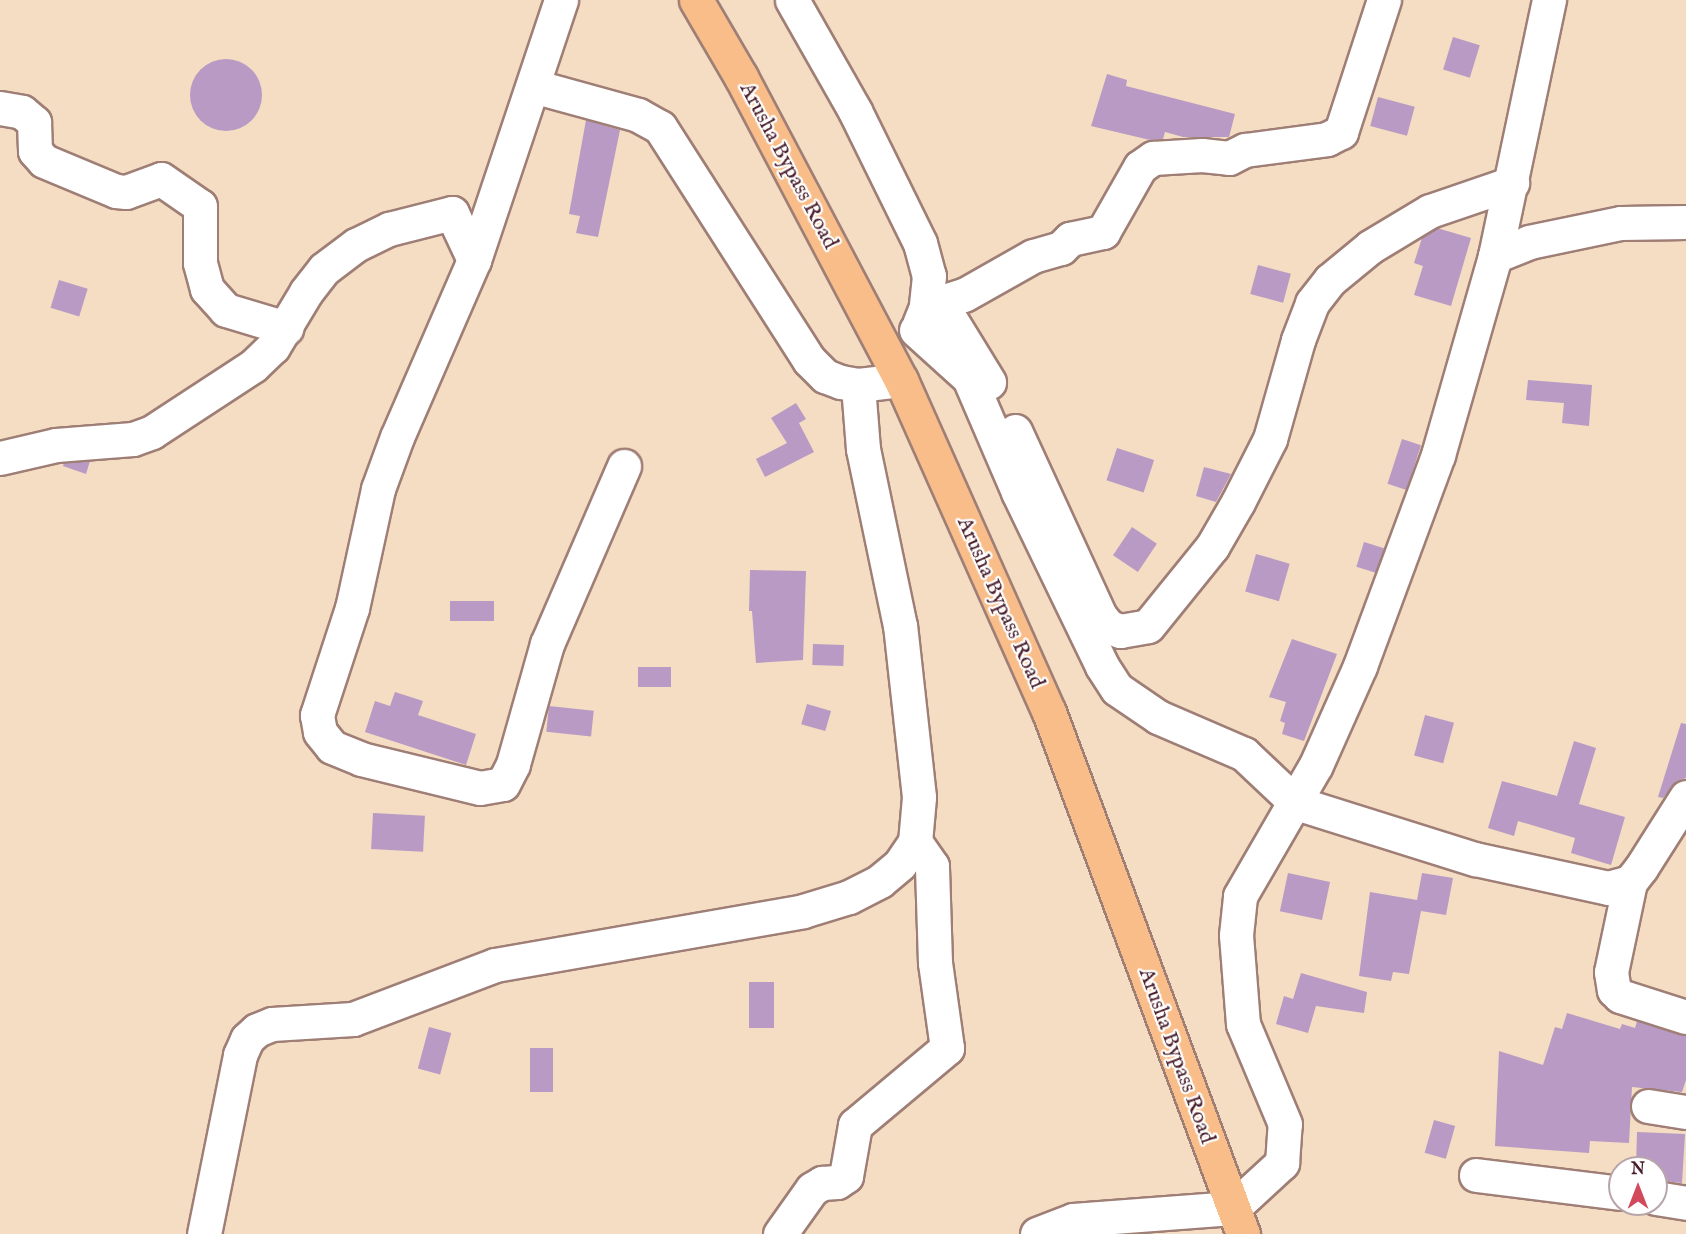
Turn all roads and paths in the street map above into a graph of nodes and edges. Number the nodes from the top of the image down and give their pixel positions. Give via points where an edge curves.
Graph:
1 (561, 0) edge
2 (696, 0) edge
3 (792, 0) edge
4 (1384, 0) edge
5 (1549, 0) edge
6 (533, 86) junction
7 (0, 108) edge
8 (1512, 183) junction
9 (1686, 222) edge
10 (1495, 256) junction
11 (474, 260) junction
12 (927, 313) junction
13 (286, 328) junction
14 (894, 367) junction
15 (858, 385) junction
16 (0, 458) edge
17 (624, 466) dead end
18 (1686, 796) edge
19 (1296, 803) junction
20 (915, 842) junction
21 (1630, 882) junction
22 (1686, 1017) edge
23 (1648, 1106) dead end
24 (1686, 1112) edge
25 (1476, 1175) dead end
26 (1608, 1192) edge
27 (1668, 1200) edge
28 (1686, 1203) edge
29 (1238, 1221) edge
30 (204, 1234) edge
31 (780, 1234) edge
32 (1037, 1234) edge

1 - 6 street
2 - 14 main road, Arusha Bypass Road via 741,77
3 - 12 street via 855,111 920,243 929,276
4 - 12 street via 1341,132 1327,139 1245,150 1229,158 1153,158 1140,167 1103,232 1070,239 1062,248 1033,256
5 - 8 street
6 - 11 street
6 - 15 street via 638,115 660,127 809,360 825,376
7 - 13 street via 22,112 34,122 35,151 44,161 116,191 126,192 161,179 200,206 200,263 207,289 236,315 264,319
8 - 10 street
8 - 12 street via 1422,215 1370,247 1330,280 1312,303 1270,439 1238,502 1212,546 1148,626 1133,631 1108,626 1100,616 1028,457 973,353
9 - 10 street via 1621,223 1529,242
10 - 19 street via 1438,455 1400,564 1360,666
11 - 13 street via 452,213 389,229 356,245 324,269
11 - 17 street via 378,489 352,608 317,715 320,732 332,747 361,759 480,788 503,784 513,764 547,644
12 - 14 street
12 - 19 street via 969,378 1018,492 1102,666 1117,689 1158,717 1244,754
13 - 16 street via 253,366 152,432 133,439 56,446
14 - 15 street
14 - 29 main road, Arusha Bypass Road via 1049,712
15 - 20 street via 863,449 900,626 919,797
18 - 21 street
19 - 21 street via 1475,859 1608,888
19 - 29 street via 1251,876 1237,914 1243,1024 1280,1108 1286,1154
20 - 30 street via 900,864 880,881 849,897 803,911 495,965 353,1019 272,1024 257,1030 240,1055
20 - 31 street via 932,866 935,963 947,1048 855,1125 846,1176 812,1189
21 - 22 street via 1611,972 1614,990 1620,996
23 - 24 street
25 - 26 street
27 - 28 street
29 - 32 street via 1073,1220

